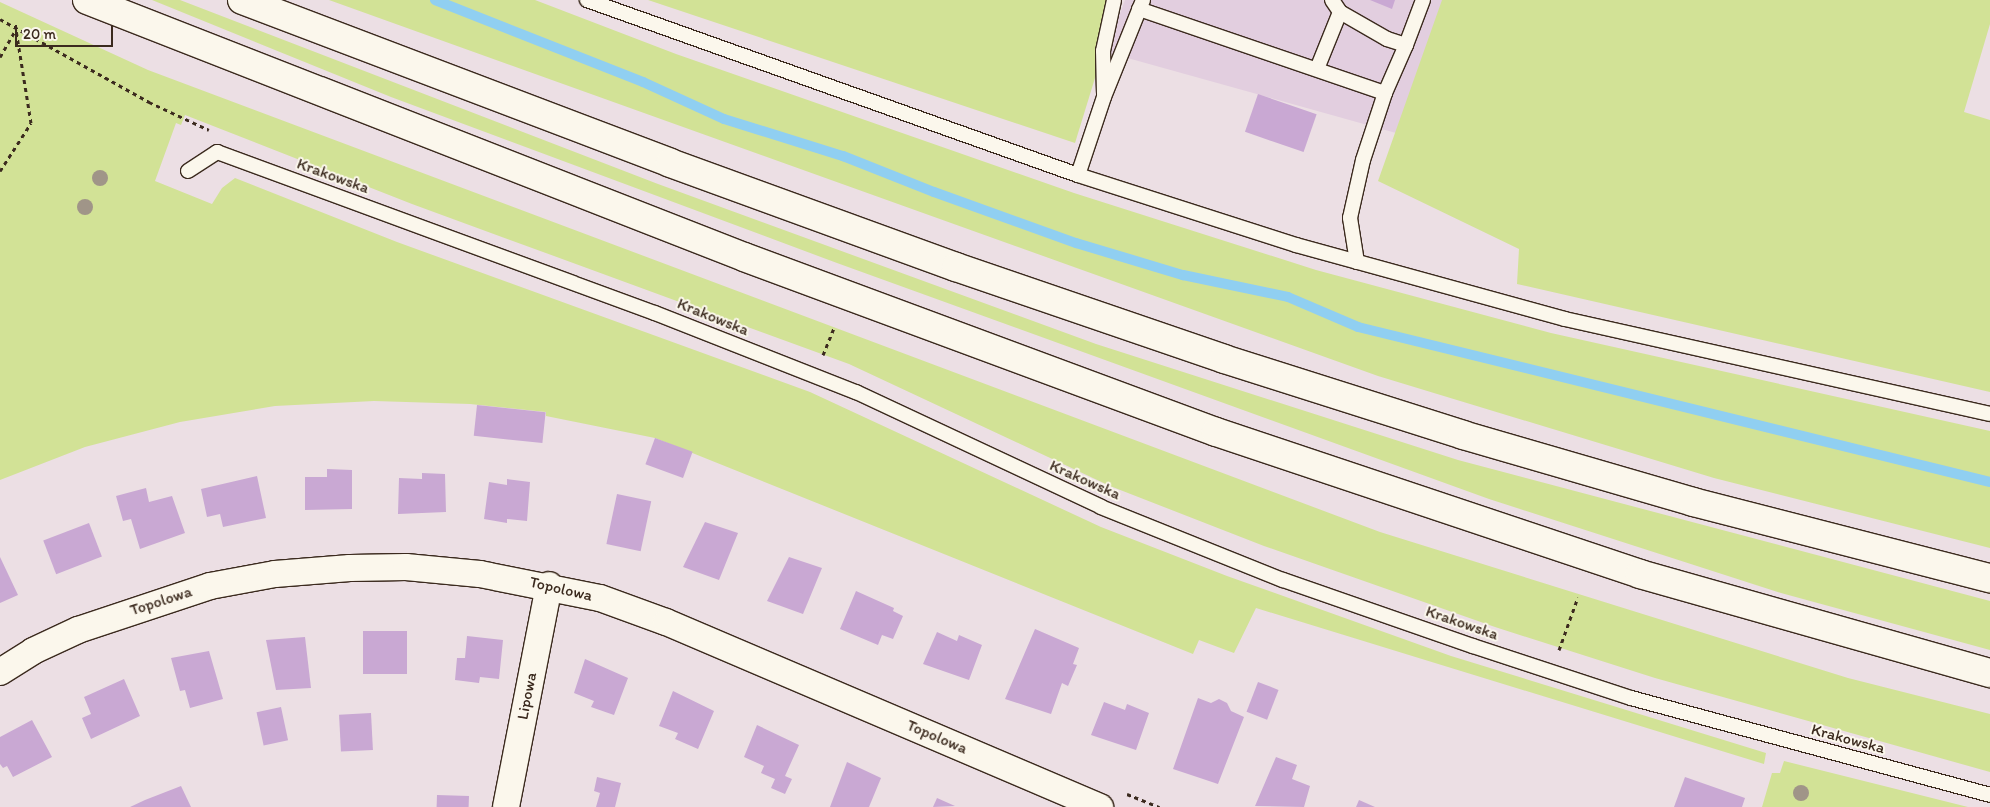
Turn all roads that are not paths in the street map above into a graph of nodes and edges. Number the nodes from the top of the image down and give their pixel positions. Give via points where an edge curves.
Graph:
1 (87, 0) edge
2 (242, 0) edge
3 (586, 0) edge
4 (1114, 0) edge
5 (1423, 0) edge
6 (1141, 5) edge
7 (1336, 6) edge
8 (1406, 45) junction
9 (1317, 69) junction
10 (1385, 92) junction
11 (1104, 97) junction
12 (188, 171) dead end
13 (1078, 176) junction
14 (1357, 262) junction
15 (1990, 414) edge
16 (1990, 578) edge
17 (549, 585) junction
18 (0, 672) edge
19 (1990, 673) edge
20 (1990, 795) edge
21 (506, 807) edge
22 (1100, 807) edge

1 - 19 highway via 762,264 1216,432 1640,574
2 - 16 highway via 670,163 947,264 1224,359 1463,435 1692,502
3 - 13 lane
4 - 11 lane via 1103,51
5 - 8 lane
6 - 9 lane
6 - 11 lane
7 - 8 lane via 1387,39
7 - 9 lane
8 - 10 lane
9 - 10 lane
10 - 14 lane via 1350,218
11 - 13 lane
12 - 20 lane, Krakowska via 217,152 646,309 856,392 1101,507 1284,580 1428,630 1631,698
13 - 14 lane
14 - 15 lane via 1565,319
17 - 18 street, Topolowa via 406,567 275,574 210,586 145,605 78,630 33,651
17 - 21 street, Lipowa
17 - 22 street, Topolowa via 600,598 666,622

